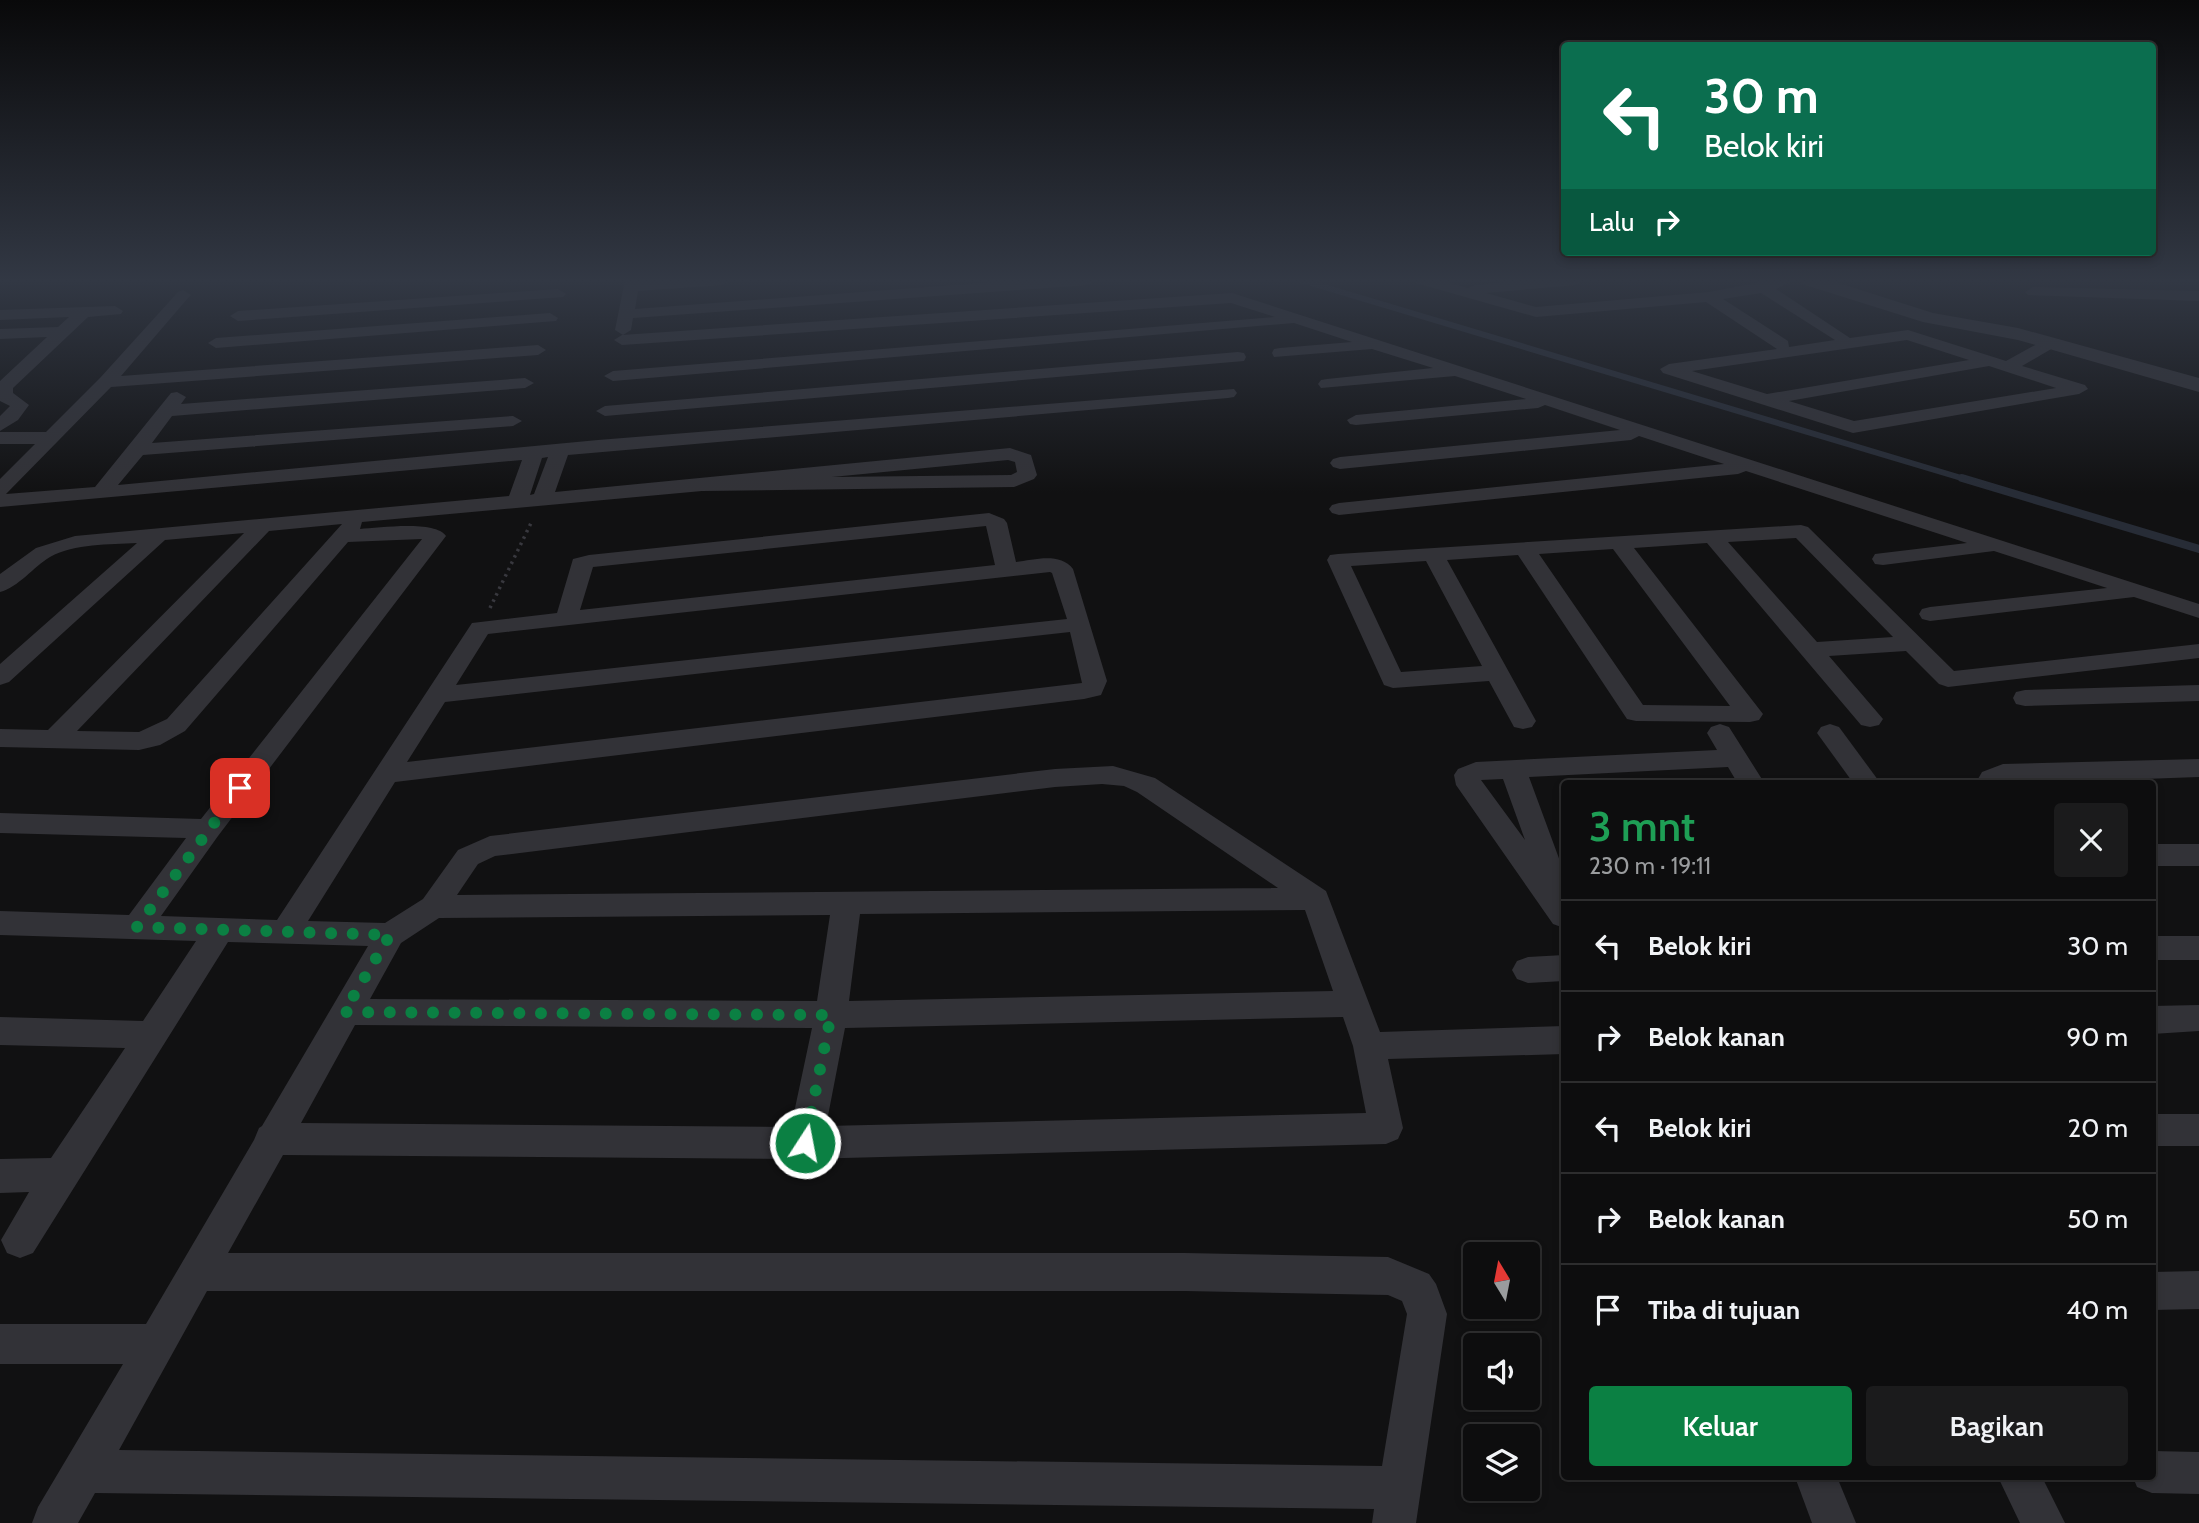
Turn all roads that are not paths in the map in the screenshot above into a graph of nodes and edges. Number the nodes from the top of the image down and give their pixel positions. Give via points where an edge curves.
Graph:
1 (41, 351) edge
2 (133, 351) edge
3 (210, 351) edge
4 (523, 351) edge
5 (538, 351) edge
6 (618, 351) edge
7 (673, 351) edge
8 (825, 351) edge
9 (948, 351) edge
10 (1304, 351) edge
11 (1396, 351) edge
12 (1795, 351) edge
13 (1958, 351) edge
14 (2036, 351) edge
15 (2083, 351) edge
16 (1280, 353) dead end
17 (1238, 357) dead end
18 (617, 358) junction
19 (1989, 361) junction
20 (2007, 367) junction
21 (1457, 372) junction
22 (193, 375) junction
23 (954, 380) junction
24 (106, 382) junction
25 (1327, 384) dead end
26 (2199, 385) edge
27 (1228, 393) dead end
28 (1766, 400) junction
29 (519, 402) junction
30 (1547, 402) junction
31 (166, 411) junction
32 (605, 411) junction
33 (961, 415) junction
34 (1356, 419) dead end
35 (0, 425) edge
36 (1643, 433) junction
37 (53, 438) junction
38 (0, 439) edge
39 (598, 446) junction
40 (137, 450) junction
41 (560, 450) junction
42 (0, 452) edge
43 (38, 453) junction
44 (534, 453) junction
45 (501, 457) junction
46 (1339, 463) dead end
47 (1751, 467) junction
48 (702, 485) junction
49 (99, 494) junction
50 (1, 497) edge
51 (543, 498) junction
52 (518, 501) junction
53 (1339, 509) dead end
54 (263, 526) junction
55 (351, 527) junction
56 (157, 536) junction
57 (1712, 536) junction
58 (1618, 542) junction
59 (1994, 546) junction
60 (1524, 548) junction
61 (1433, 554) junction
62 (1883, 559) dead end
63 (1007, 570) junction
64 (0, 585) edge
65 (2137, 592) junction
66 (2199, 611) edge
67 (1930, 614) dead end
68 (567, 617) junction
69 (1080, 624) junction
70 (1913, 643) junction
71 (1811, 650) junction
72 (2199, 651) edge
73 (1497, 673) junction
74 (0, 677) edge
75 (2199, 693) edge
76 (437, 695) junction
77 (2025, 698) dead end
78 (1870, 719) dead end
79 (1523, 721) dead end
80 (1720, 733) dead end
81 (1830, 733) dead end
82 (0, 738) edge
83 (54, 740) junction
84 (1735, 758) junction
85 (2199, 768) edge
86 (1513, 769) junction
87 (386, 774) junction
88 (1629, 774) edge
89 (1749, 780) edge
90 (1865, 780) edge
91 (1991, 780) edge
92 (0, 823) edge
93 (208, 829) junction
94 (2156, 855) edge
95 (2199, 855) edge
96 (1316, 899) junction
97 (847, 903) junction
98 (1561, 905) edge
99 (433, 906) junction
100 (1561, 910) edge
101 (0, 923) edge
102 (137, 927) junction
103 (219, 931) junction
104 (284, 933) junction
105 (390, 935) junction
106 (2199, 947) edge
107 (2156, 948) edge
108 (1561, 968) edge
109 (1528, 970) dead end
110 (1355, 1004) junction
111 (344, 1012) junction
112 (831, 1015) junction
113 (2199, 1018) edge
114 (2156, 1020) edge
115 (0, 1031) edge
116 (152, 1035) junction
117 (1561, 1040) edge
118 (1369, 1046) junction
119 (2156, 1130) edge
120 (2199, 1130) edge
121 (271, 1139) junction
122 (805, 1143) junction
123 (61, 1175) junction
124 (0, 1176) edge
125 (20, 1240) dead end
126 (197, 1272) junction
127 (2199, 1290) edge
128 (2156, 1292) edge
129 (0, 1344) edge
130 (156, 1344) junction
131 (83, 1471) junction
132 (2156, 1472) edge
133 (2199, 1474) edge
134 (1817, 1480) edge
135 (2021, 1480) edge
136 (1397, 1506) edge
137 (54, 1523) edge
138 (1833, 1523) edge
139 (2043, 1523) edge

1 - 35 street via 5,386 5,396 20,405
2 - 24 street
3 - 22 street
4 - 22 street
5 - 29 street
6 - 18 street
7 - 18 street
8 - 18 street
9 - 23 street
10 - 16 street
11 - 21 street
12 - 28 street via 1669,369
13 - 19 street
14 - 20 street
15 - 26 street
17 - 23 street
18 - 32 street
19 - 20 street
19 - 28 street
20 - 28 street via 2079,389 1853,427
21 - 25 street
21 - 30 street
22 - 24 street
22 - 31 street
23 - 32 street
23 - 33 street
24 - 37 street
27 - 33 street
29 - 31 street
29 - 40 street
29 - 45 street
30 - 34 street
30 - 36 street
31 - 40 street
32 - 39 street
33 - 39 street
36 - 46 street
36 - 47 street
37 - 38 street
37 - 43 street
39 - 41 street
40 - 49 street
41 - 44 street
41 - 51 street
42 - 43 street
43 - 50 street
44 - 45 street
44 - 52 street
45 - 49 street
47 - 53 street
47 - 59 street
48 - 48 street via 1010,453 1024,459 1027,475 1014,481
48 - 51 street
49 - 50 street
51 - 52 street
52 - 55 street
54 - 55 street
54 - 56 street
54 - 83 street
55 - 83 street via 176,725 139,741
55 - 93 street via 436,536
56 - 64 street via 51,547
56 - 74 street
57 - 58 street
57 - 70 street via 1801,530
57 - 71 street
58 - 60 street
58 - 60 street via 1750,714 1636,713
59 - 62 street
59 - 65 street
60 - 61 street
61 - 73 street
61 - 73 street via 1338,560 1393,680
63 - 68 street
63 - 68 street via 997,523 989,519 589,561 581,564
63 - 69 street via 1052,565 1062,569
65 - 66 street
65 - 67 street
68 - 76 street via 480,628
69 - 76 street
69 - 87 street via 1095,681 1092,689 1084,691
70 - 71 street
70 - 72 street via 1948,679
71 - 78 street
73 - 79 street
75 - 77 street
76 - 87 street
80 - 84 street
81 - 90 street
82 - 83 street
84 - 88 street
84 - 89 street
85 - 91 street via 2003,773
86 - 88 street
86 - 98 street
86 - 100 street via 1476,771 1467,779
87 - 104 street
92 - 93 street
93 - 102 street
94 - 95 street
96 - 97 street
96 - 99 street via 1146,785 1127,776 1099,774 490,846 468,857
96 - 110 street
97 - 99 street
97 - 112 street
99 - 105 street
101 - 102 street
102 - 103 street
103 - 104 street
103 - 116 street
104 - 105 street
105 - 111 street
106 - 107 street
108 - 109 street
110 - 112 street
110 - 118 street
111 - 112 street
111 - 121 street
112 - 122 street
113 - 114 street
115 - 116 street
116 - 123 street
117 - 118 street
118 - 122 street via 1386,1128
119 - 120 street
121 - 122 street
121 - 126 street
123 - 124 street
123 - 125 street
126 - 130 street
126 - 136 street via 1388,1276 1409,1281 1423,1295 1427,1314
127 - 128 street
129 - 130 street
130 - 131 street
131 - 136 street
131 - 137 street
132 - 133 street
134 - 138 street
135 - 139 street

